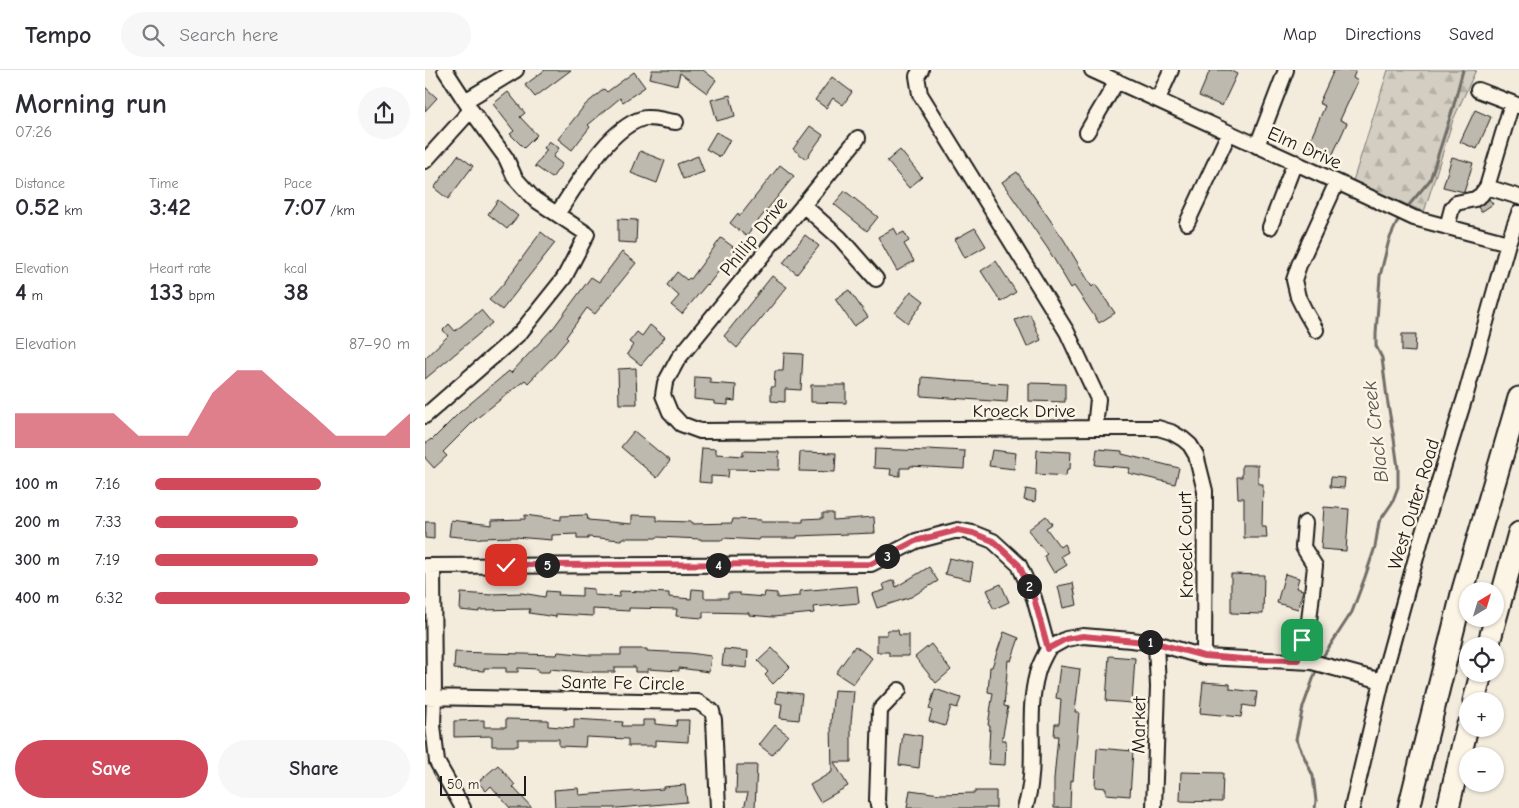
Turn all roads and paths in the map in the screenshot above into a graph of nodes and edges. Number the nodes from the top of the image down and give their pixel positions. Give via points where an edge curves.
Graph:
1 (445, 70) edge
2 (516, 70) edge
3 (921, 70) edge
4 (1092, 70) edge
5 (1171, 70) edge
6 (1286, 70) edge
7 (1117, 80) junction
8 (1478, 90) dead end
9 (1158, 99) junction
10 (1515, 104) edge
11 (468, 106) junction
12 (676, 122) dead end
13 (1087, 132) dead end
14 (1229, 132) junction
15 (858, 138) dead end
16 (1257, 146) junction
17 (425, 161) edge
18 (1295, 162) junction
19 (1337, 182) junction
20 (1487, 187) junction
21 (1519, 197) edge
22 (803, 205) junction
23 (1519, 213) edge
24 (557, 214) junction
25 (1187, 223) dead end
26 (1270, 227) dead end
27 (1447, 227) junction
28 (1508, 243) junction
29 (876, 279) dead end
30 (1316, 330) dead end
31 (678, 359) joint
32 (1519, 398) edge
33 (425, 416) edge
34 (1095, 428) junction
35 (1305, 523) dead end
36 (1519, 533) edge
37 (429, 566) edge
38 (1490, 637) edge
39 (1156, 643) junction
40 (1048, 649) junction
41 (1204, 656) junction
42 (1298, 660) junction
43 (1382, 681) junction
44 (899, 690) dead end
45 (430, 697) edge
46 (1465, 737) edge
47 (463, 808) edge
48 (718, 808) edge
49 (879, 808) edge
50 (1025, 808) edge
51 (1154, 808) edge
52 (1353, 808) edge
53 (1409, 808) edge
54 (1448, 808) edge

1 - 11 street
2 - 11 street
3 - 34 street, Kroeck Drive via 917,76 920,94 1067,332 1097,399
4 - 7 street, Elm Drive
5 - 9 street
6 - 16 street
7 - 9 street, Elm Drive
7 - 13 street
8 - 10 street
9 - 14 street, Elm Drive
10 - 20 street
11 - 17 street
11 - 24 street via 506,158 515,178 534,199
12 - 24 street via 643,118 622,128 599,153
14 - 16 street, Elm Drive
14 - 25 street
15 - 22 street, Phillip Drive
16 - 18 street, Elm Drive
18 - 19 street, Elm Drive
18 - 26 street
19 - 27 street, Elm Drive via 1414,218
19 - 30 street via 1294,280 1298,297
20 - 21 street
20 - 27 street via 1475,199 1456,203
22 - 29 street via 840,238
22 - 31 street, Phillip Drive
23 - 28 street, West Outer Road
24 - 33 street via 587,234 564,278 520,333
27 - 28 street, Elm Drive
28 - 43 street, West Outer Road
31 - 34 street, Kroeck Drive via 665,383 663,395 670,412 681,424 700,431
32 - 53 highway via 1463,590
34 - 41 street, Kroeck Court via 1158,428 1183,439 1196,455 1205,490
35 - 42 street via 1303,547 1315,566 1309,621
36 - 38 highway
37 - 40 street via 871,564 915,541 958,530 993,541 1019,565 1034,598
37 - 45 street
39 - 40 street via 1083,636 1066,639
39 - 41 street
39 - 51 street, Market
40 - 50 street via 1037,673 1033,698 1030,789
41 - 42 street
42 - 43 street
43 - 52 street, West Outer Road
44 - 49 street via 880,710
45 - 47 street via 437,762
45 - 48 street, Sante Fe Circle via 698,702 712,711 714,720
46 - 54 highway

